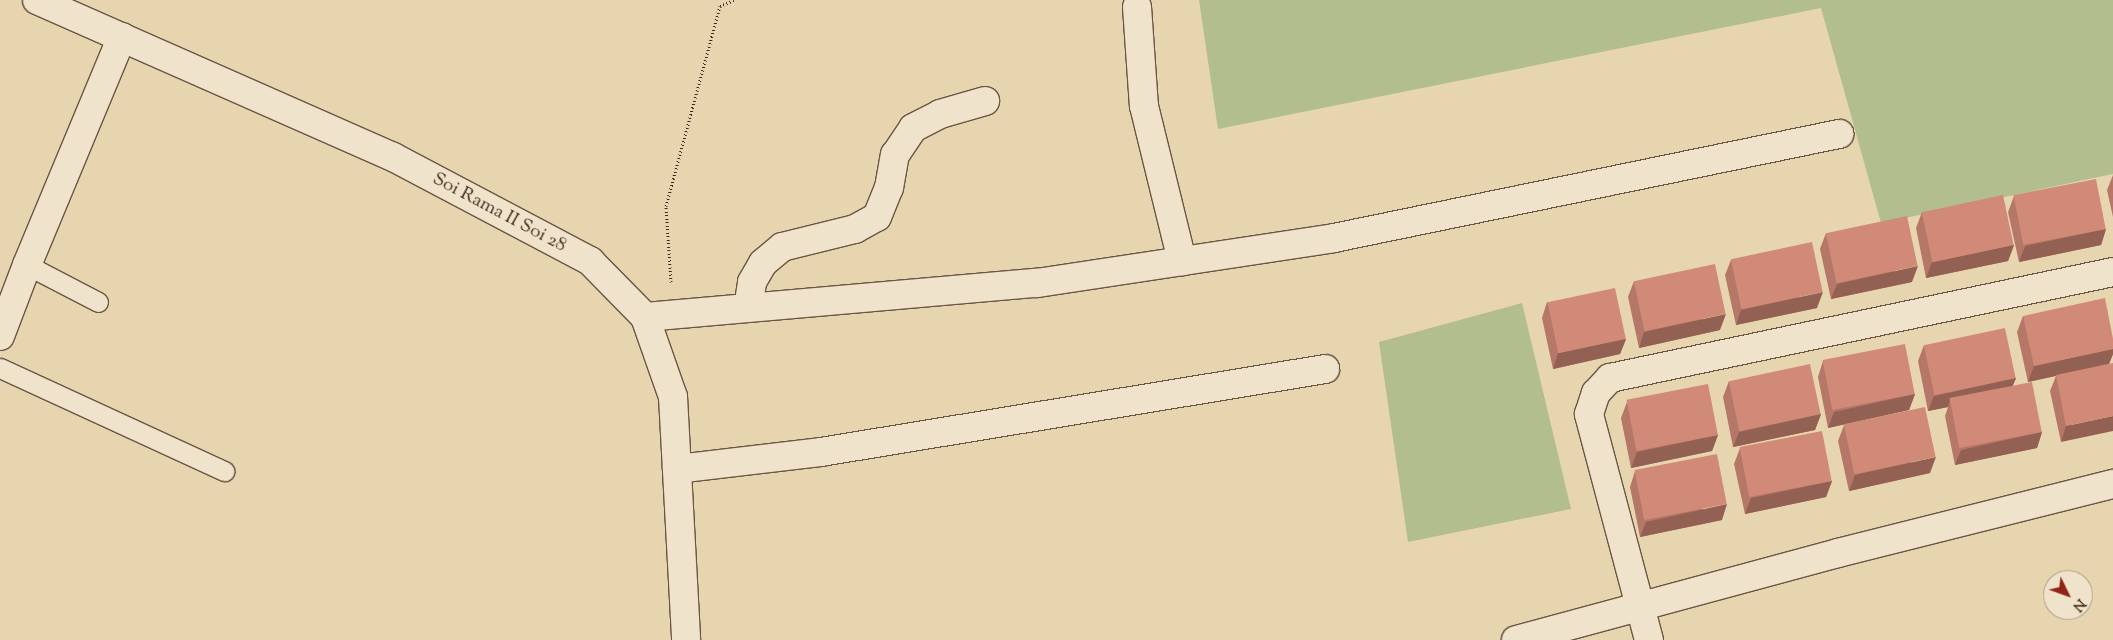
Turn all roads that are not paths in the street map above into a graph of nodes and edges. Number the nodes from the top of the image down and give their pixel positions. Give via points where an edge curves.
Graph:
1 (37, 0) edge
2 (1137, 7) dead end
3 (122, 37) junction
4 (985, 102) dead end
5 (1838, 134) dead end
6 (1182, 261) junction
7 (26, 265) junction
8 (2113, 272) edge
9 (98, 302) dead end
10 (748, 308) junction
11 (5, 309) edge
12 (645, 316) junction
13 (0, 336) edge
14 (0, 368) edge
15 (1325, 369) dead end
16 (677, 469) junction
17 (224, 471) dead end
18 (2113, 484) edge
19 (1641, 606) junction
20 (686, 640) edge
21 (1516, 640) edge
22 (1649, 640) edge

1 - 3 street, Soi Rama II Soi 28
2 - 6 street via 1144,106
3 - 7 street
3 - 12 street, Soi Rama II Soi 28 via 393,156 590,261
4 - 10 street via 940,114 913,128 895,155 889,188 877,217 855,229 782,246 763,263 752,282
5 - 6 street via 1334,238
6 - 10 street via 1037,283
7 - 9 lane
7 - 11 street
8 - 19 street via 1610,378 1596,393 1589,414
10 - 12 street
11 - 13 street
12 - 16 street, Soi Rama II Soi 28 via 672,397
14 - 17 lane
15 - 16 street via 822,452
16 - 20 street, Soi Rama II Soi 28
18 - 19 street
19 - 21 street
19 - 22 street

